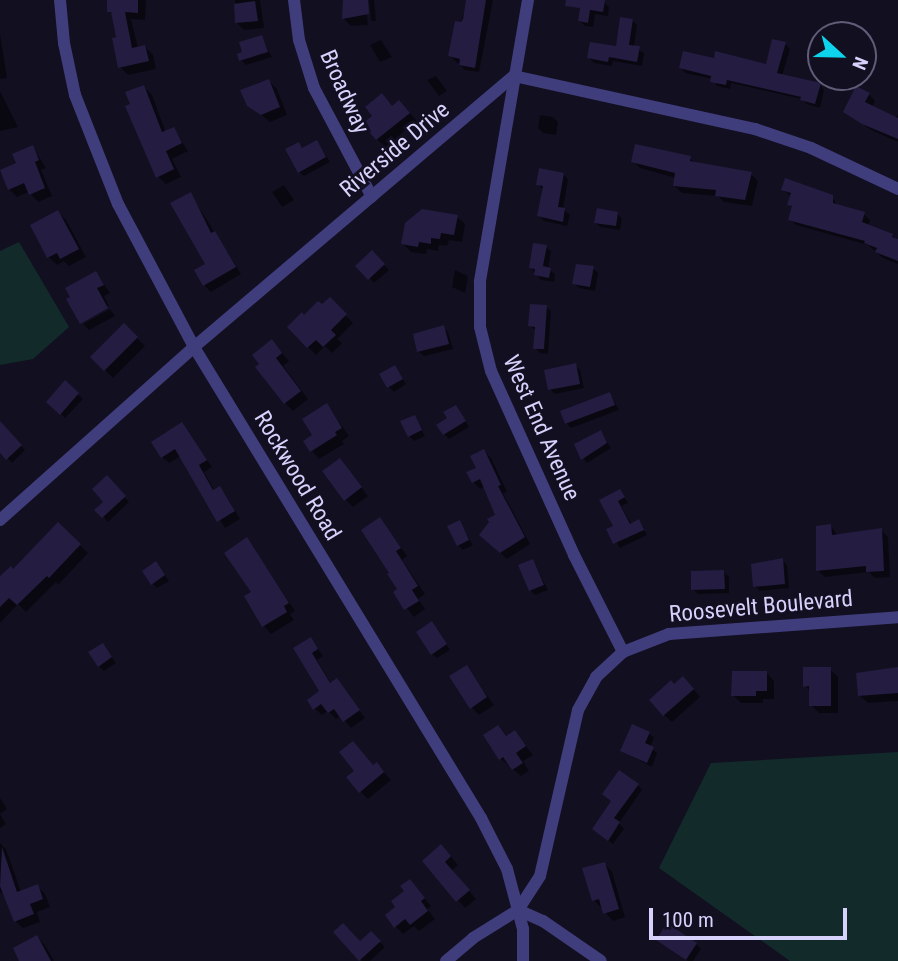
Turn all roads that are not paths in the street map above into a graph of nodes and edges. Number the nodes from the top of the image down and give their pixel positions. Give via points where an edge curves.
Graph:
1 (60, 0) edge
2 (294, 0) edge
3 (528, 0) edge
4 (514, 76) junction
5 (898, 189) edge
6 (372, 197) junction
7 (194, 347) junction
8 (0, 520) edge
9 (898, 617) edge
10 (623, 652) junction
11 (518, 910) junction
12 (446, 961) edge
13 (523, 961) edge
14 (601, 961) edge

1 - 7 street, Rockwood Road via 75,95 100,164
2 - 6 street, Broadway via 299,40 314,88
3 - 4 street, West End Avenue
4 - 5 street via 755,129 811,148
4 - 6 street, Riverside Drive
4 - 10 street, West End Avenue via 480,282 480,327 491,372
6 - 7 street, Riverside Drive
7 - 8 street, Riverside Drive
7 - 11 street, Rockwood Road via 481,818 507,869
9 - 10 street, Roosevelt Boulevard via 669,634
10 - 11 street, Roosevelt Boulevard via 596,677 578,710 541,876
11 - 12 street
11 - 13 street, Rockwood Road
11 - 14 street via 543,920

